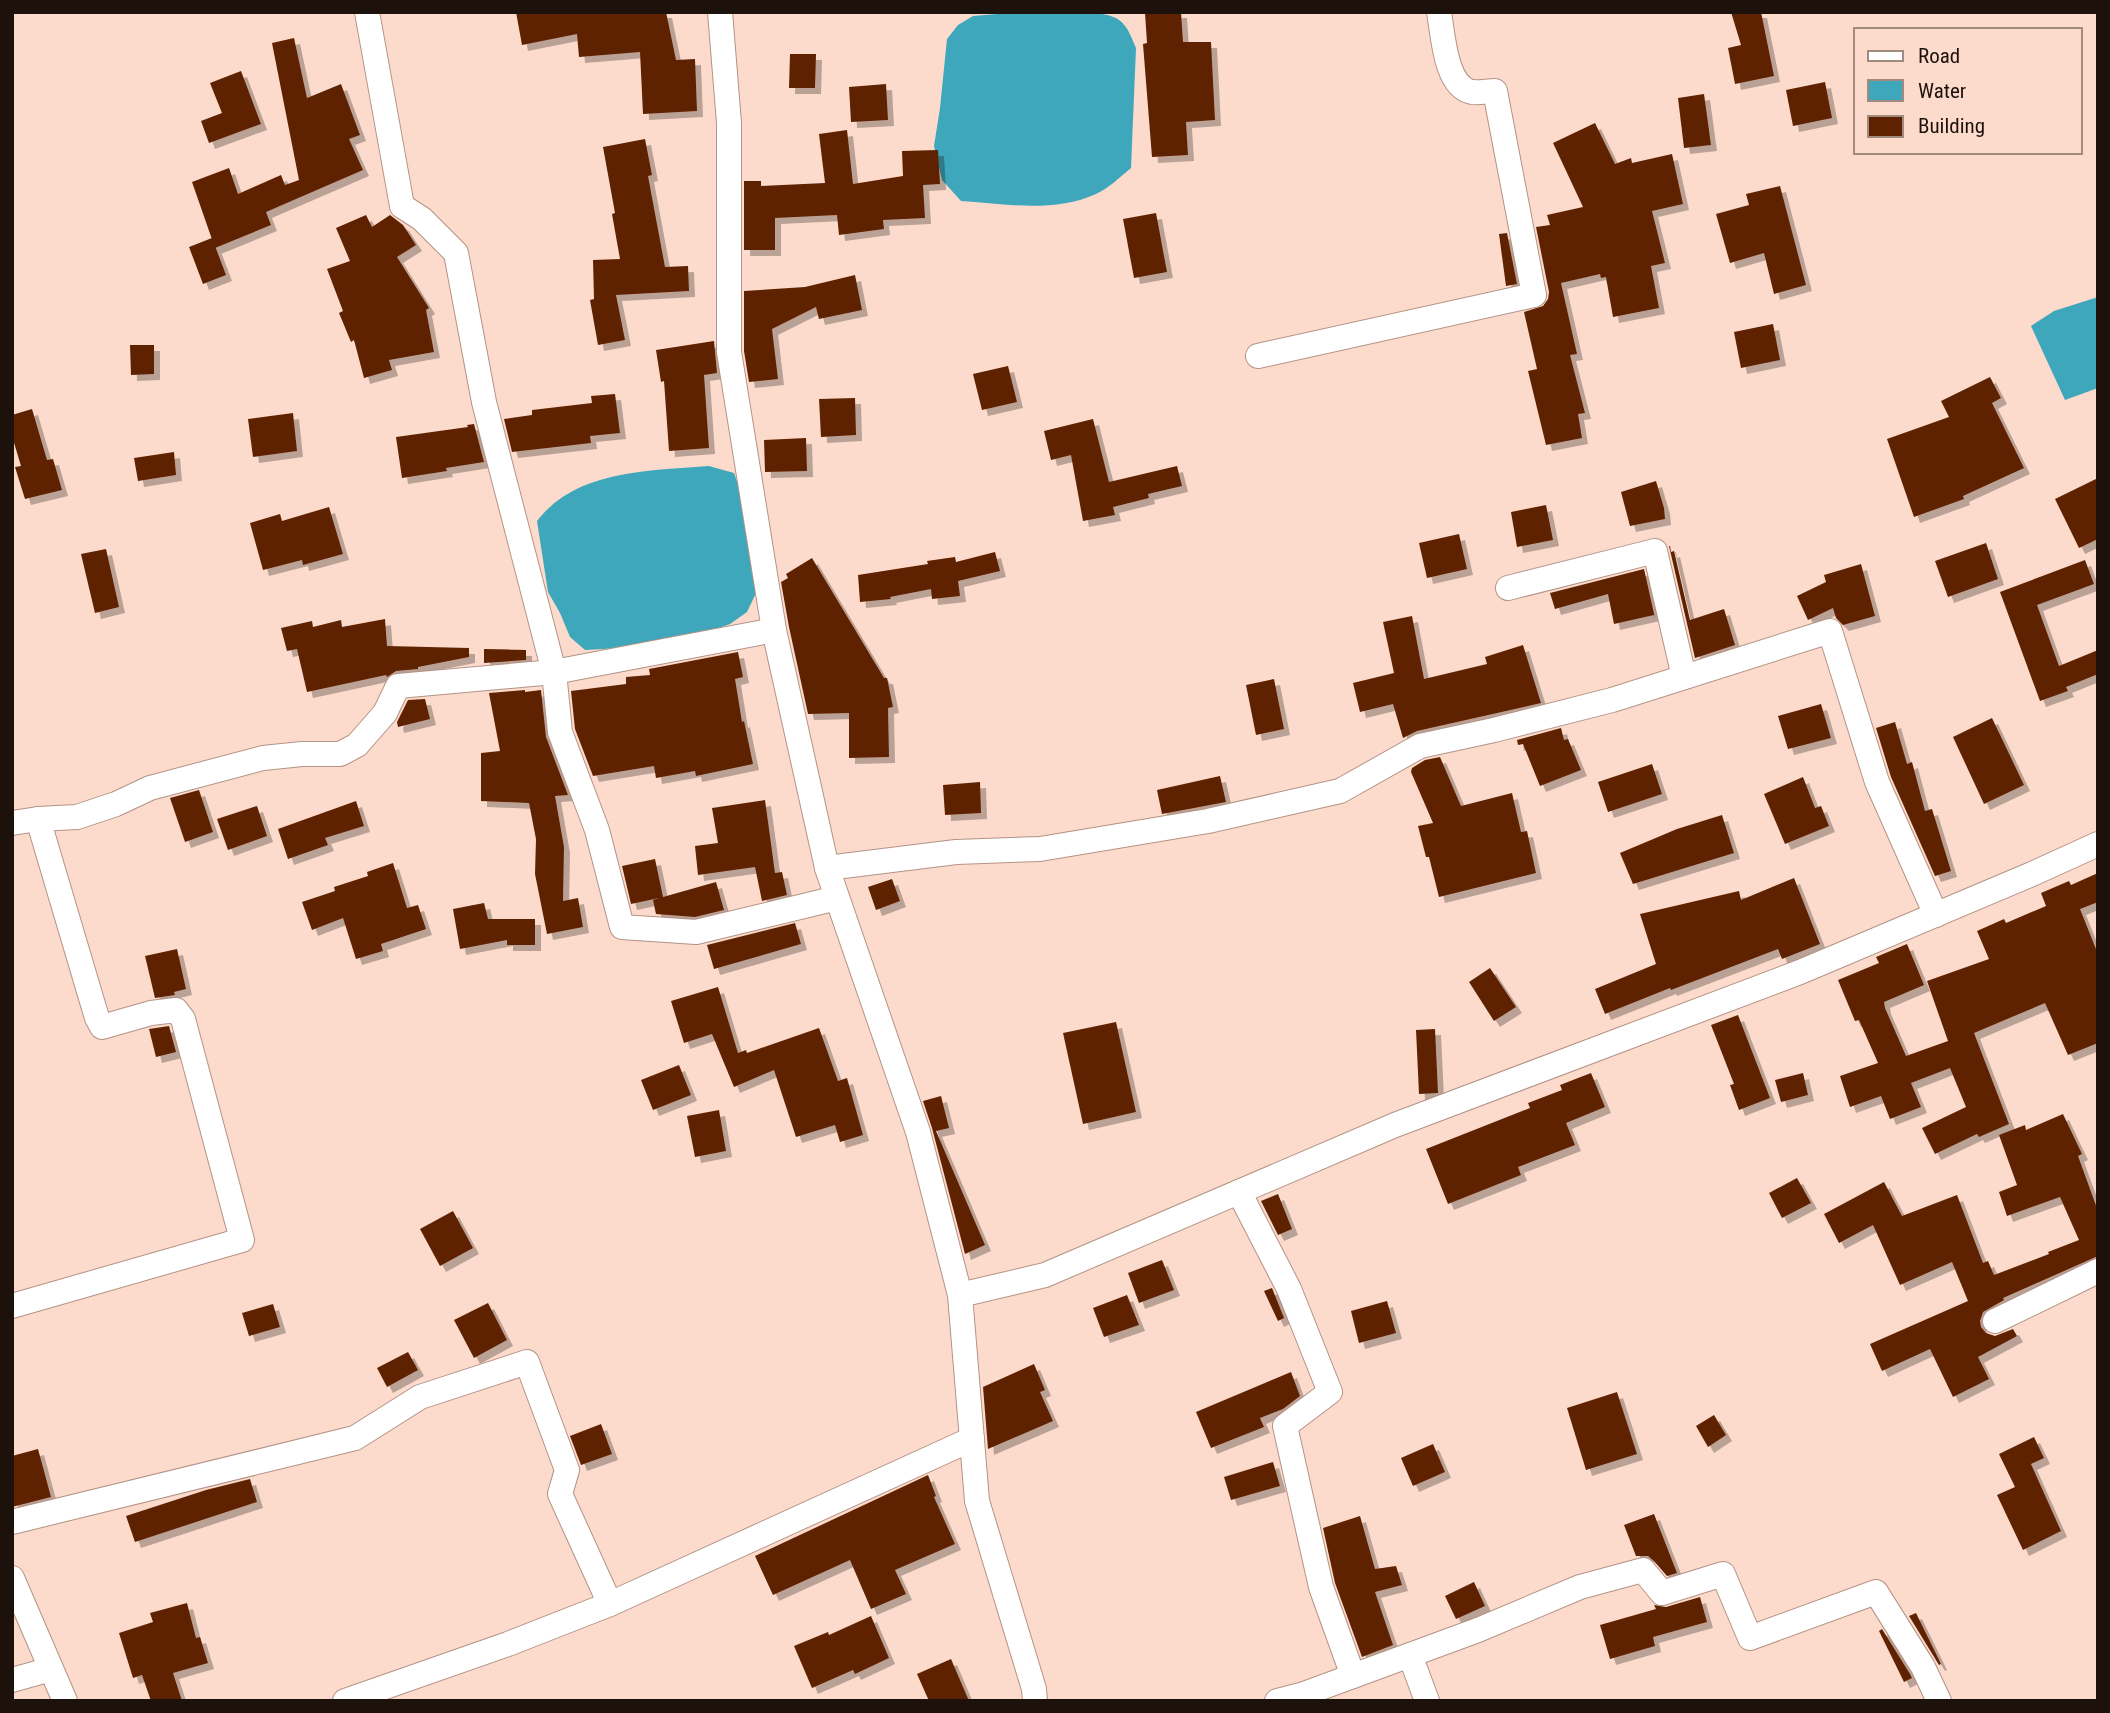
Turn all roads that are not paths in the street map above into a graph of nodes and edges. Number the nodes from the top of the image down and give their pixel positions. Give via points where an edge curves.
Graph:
1 (367, 12) edge
2 (720, 12) edge
3 (1439, 12) edge
4 (1258, 356) dead end
5 (1508, 588) dead end
6 (774, 630) junction
7 (554, 672) junction
8 (1684, 677) junction
9 (38, 819) junction
10 (12, 823) edge
11 (2098, 844) edge
12 (827, 868) junction
13 (837, 898) junction
14 (1936, 915) junction
15 (1239, 1192) junction
16 (2098, 1271) edge
17 (960, 1295) junction
18 (12, 1306) edge
19 (1995, 1321) dead end
20 (972, 1439) junction
21 (12, 1522) edge
22 (12, 1578) edge
23 (610, 1604) junction
24 (1410, 1655) junction
25 (51, 1669) junction
26 (1353, 1676) junction
27 (12, 1680) edge
28 (65, 1701) edge
29 (345, 1701) edge
30 (1035, 1701) edge
31 (1277, 1701) edge
32 (1427, 1701) edge
33 (1939, 1701) edge

1 - 7 street via 402,205 456,253 484,402
2 - 6 street via 729,123 729,352
3 - 4 street via 1455,82 1471,92 1495,91 1534,295
5 - 8 street via 1655,551
6 - 7 street
6 - 12 street
7 - 9 street via 398,686 385,713 357,745 340,754 263,758 150,788 76,817
7 - 13 street via 560,732 597,830 622,927 696,932
8 - 12 street via 1612,700 1420,746 1340,791 1208,821 1040,849 956,852
8 - 14 street via 1830,631 1877,782
9 - 10 street
9 - 18 street via 102,1027 176,1010 183,1019 242,1240
11 - 14 street
12 - 13 street
13 - 17 street via 918,1132
14 - 15 street via 1800,972 1395,1125
15 - 17 street via 1045,1275
15 - 26 street via 1289,1289 1330,1392 1285,1426 1321,1587
16 - 19 street
17 - 20 street
20 - 23 street
20 - 30 street via 977,1501
21 - 23 street via 355,1438 420,1397 527,1362 567,1470 559,1494
22 - 25 street
23 - 29 street
24 - 26 street
24 - 32 street
24 - 33 street via 1580,1587 1643,1570 1662,1593 1724,1574 1750,1638 1876,1592
25 - 27 street
25 - 28 street
26 - 31 street

